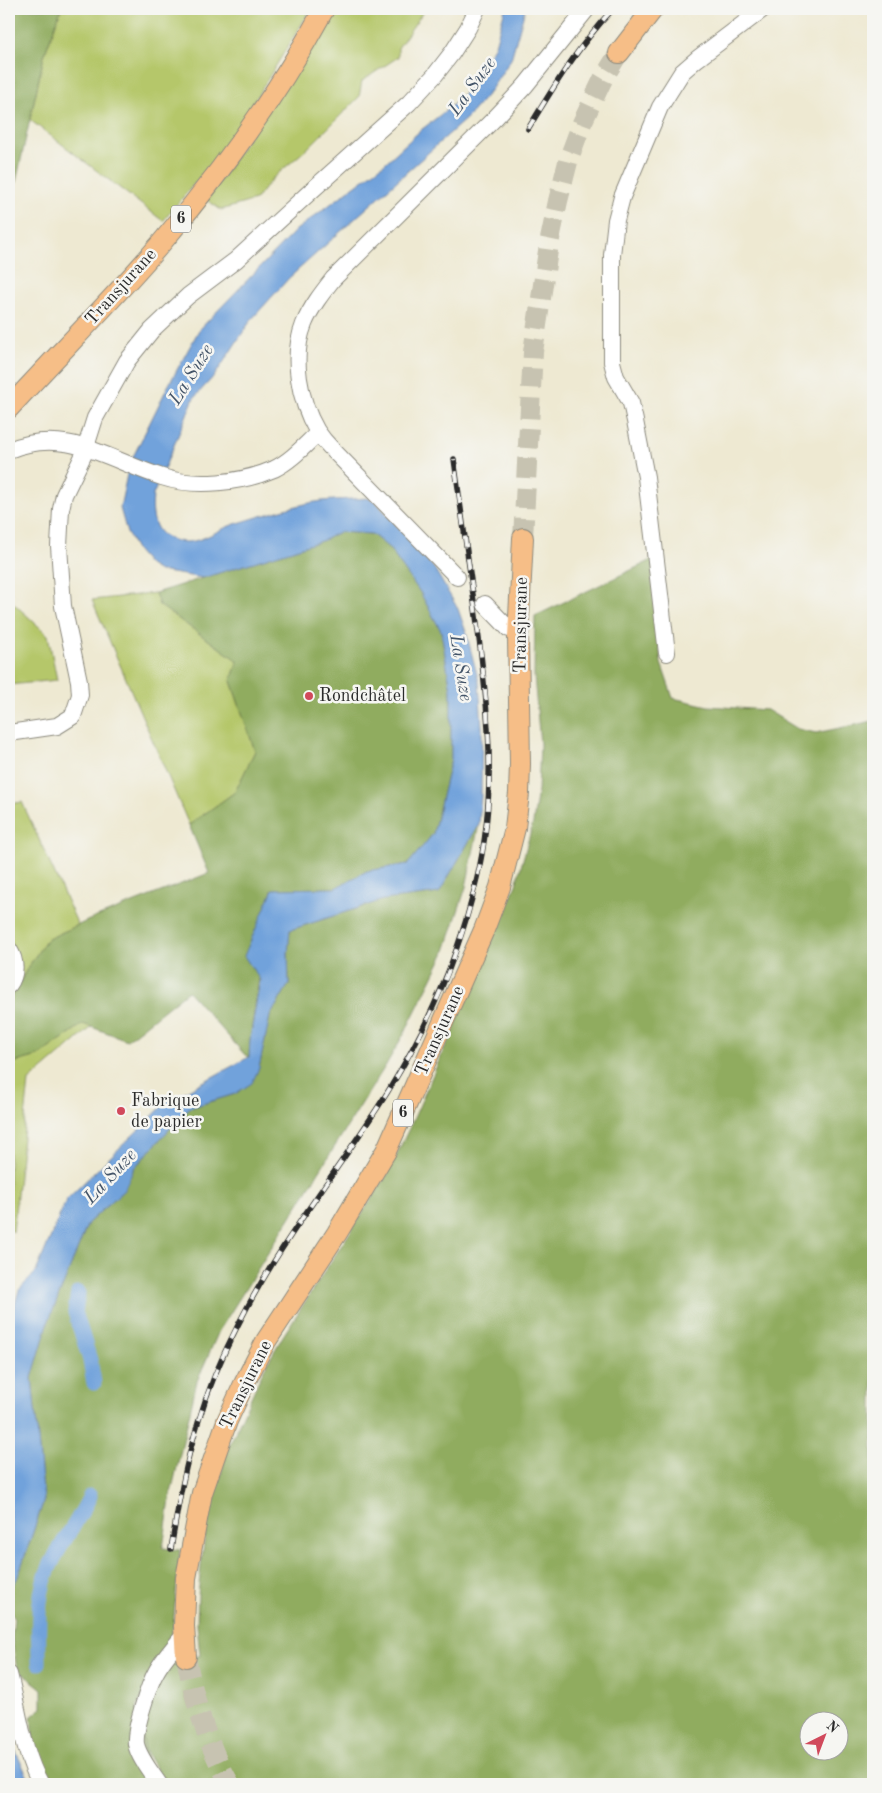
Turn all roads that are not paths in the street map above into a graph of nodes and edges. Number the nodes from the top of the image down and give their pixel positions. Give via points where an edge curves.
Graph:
1 (324, 9) edge
2 (477, 9) edge
3 (587, 9) edge
4 (653, 9) edge
5 (763, 9) edge
6 (619, 54) tunnel mouth
7 (9, 408) edge
8 (318, 433) junction
9 (85, 448) junction
10 (9, 450) edge
11 (523, 538) tunnel mouth
12 (457, 577) dead end
13 (485, 604) dead end
14 (509, 629) dead end
15 (667, 653) dead end
16 (9, 733) edge
17 (9, 949) edge
18 (9, 985) edge
19 (184, 1635) junction
20 (186, 1657) tunnel mouth
21 (9, 1674) edge
22 (41, 1784) edge
23 (159, 1784) edge

1 - 7 main road, Transjurane / 6 via 267,106 201,195 122,288
2 - 9 street via 452,53 409,103 236,260 188,296 152,330 127,361 94,418
3 - 8 street via 525,86 339,273 316,302 304,326 298,360 302,395
4 - 6 main road
5 - 15 street via 697,59 670,89 622,197 616,220 612,255 612,362 616,377 632,403 636,420
8 - 9 street via 275,468 203,484 162,477
8 - 12 street
9 - 10 street via 51,440 25,443
9 - 16 street via 64,495 58,530 63,606 80,695 73,716 57,726
11 - 19 main road, Transjurane / 6 via 518,637 519,793 515,828 500,887 386,1151 266,1341 228,1421 202,1493 186,1578
13 - 14 street
17 - 18 street via 15,963 14,979
19 - 20 main road, Transjurane / 6
19 - 23 street via 155,1674 137,1728 136,1743
21 - 22 street via 20,1722

